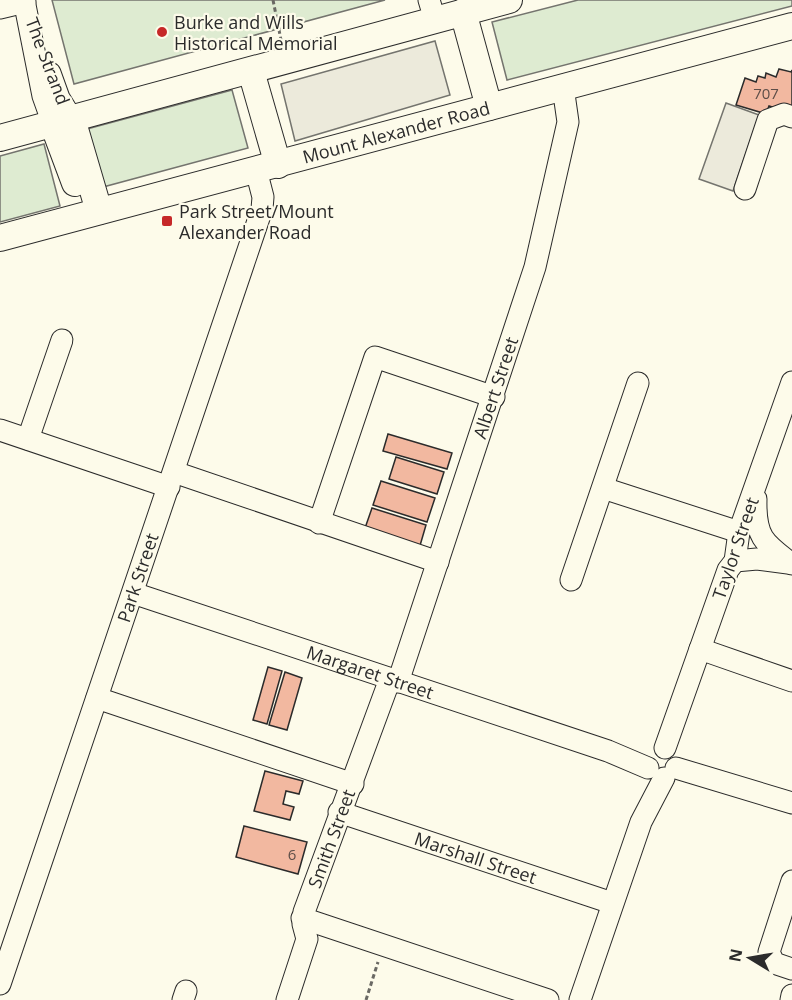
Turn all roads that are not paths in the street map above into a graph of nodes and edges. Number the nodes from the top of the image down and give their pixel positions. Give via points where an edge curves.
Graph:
1 (509, 0) edge
2 (24, 1) edge
3 (0, 8) edge
4 (432, 10) edge
5 (464, 12) junction
6 (792, 26) edge
7 (252, 71) junction
8 (563, 87) junction
9 (489, 107) junction
10 (792, 117) edge
11 (62, 122) junction
12 (0, 138) edge
13 (267, 167) junction
14 (745, 189) dead end
15 (91, 213) junction
16 (0, 238) edge
17 (62, 340) dead end
18 (792, 382) edge
19 (638, 383) dead end
20 (494, 397) junction
21 (0, 430) edge
22 (28, 439) junction
23 (171, 480) junction
24 (603, 488) junction
25 (756, 489) junction
26 (319, 523) junction
27 (739, 532) junction
28 (735, 561) junction
29 (438, 562) junction
30 (792, 564) edge
31 (572, 580) dead end
32 (133, 593) junction
33 (700, 649) junction
34 (394, 680) junction
35 (792, 681) edge
36 (97, 698) junction
37 (659, 765) junction
38 (353, 784) junction
39 (792, 803) edge
40 (339, 812) junction
41 (792, 881) edge
42 (612, 903) junction
43 (302, 918) junction
44 (792, 969) edge
45 (0, 984) edge
46 (792, 995) edge
47 (287, 1000) edge
48 (548, 1000) edge
49 (580, 1000) edge
50 (791, 1000) edge

1 - 5 main road
2 - 3 street
2 - 11 street, The Strand via 41,87
4 - 5 main road
4 - 7 main road
5 - 9 main road
6 - 8 main road, Mount Alexander Road
7 - 11 main road
7 - 13 main road
8 - 9 main road, Mount Alexander Road
8 - 20 street, Albert Street via 568,122 536,267
9 - 13 main road, Mount Alexander Road
10 - 14 street via 784,114 768,120
11 - 12 main road
11 - 15 main road
13 - 15 main road, Mount Alexander Road
13 - 23 street, Park Street via 262,209
15 - 16 main road, Mount Alexander Road
17 - 22 street
18 - 25 street, Taylor Street
19 - 24 street
20 - 26 street via 375,357
20 - 29 street, Albert Street
21 - 22 street
22 - 23 street
23 - 26 street
23 - 32 street, Park Street
24 - 27 street
24 - 31 street
25 - 27 street, Taylor Street
25 - 30 street via 757,530 770,547
26 - 29 street
27 - 28 street, Taylor Street
28 - 30 street via 757,559
28 - 33 street, Taylor Street via 728,570
29 - 34 street, Albert Street
32 - 34 street, Margaret Street
32 - 36 street, Park Street
33 - 35 street
33 - 37 street, Taylor Street
34 - 37 street, Margaret Street
34 - 38 street, Smith Street
36 - 38 street
36 - 45 street, Park Street
37 - 39 street, Margaret Street
37 - 42 street, Taylor Street
38 - 40 street, Smith Street
40 - 42 street, Marshall Street
40 - 43 street, Smith Street
41 - 44 street via 769,952 774,963
42 - 49 street, Taylor Street
43 - 47 street, Smith Street via 305,948
43 - 48 street
46 - 50 street

